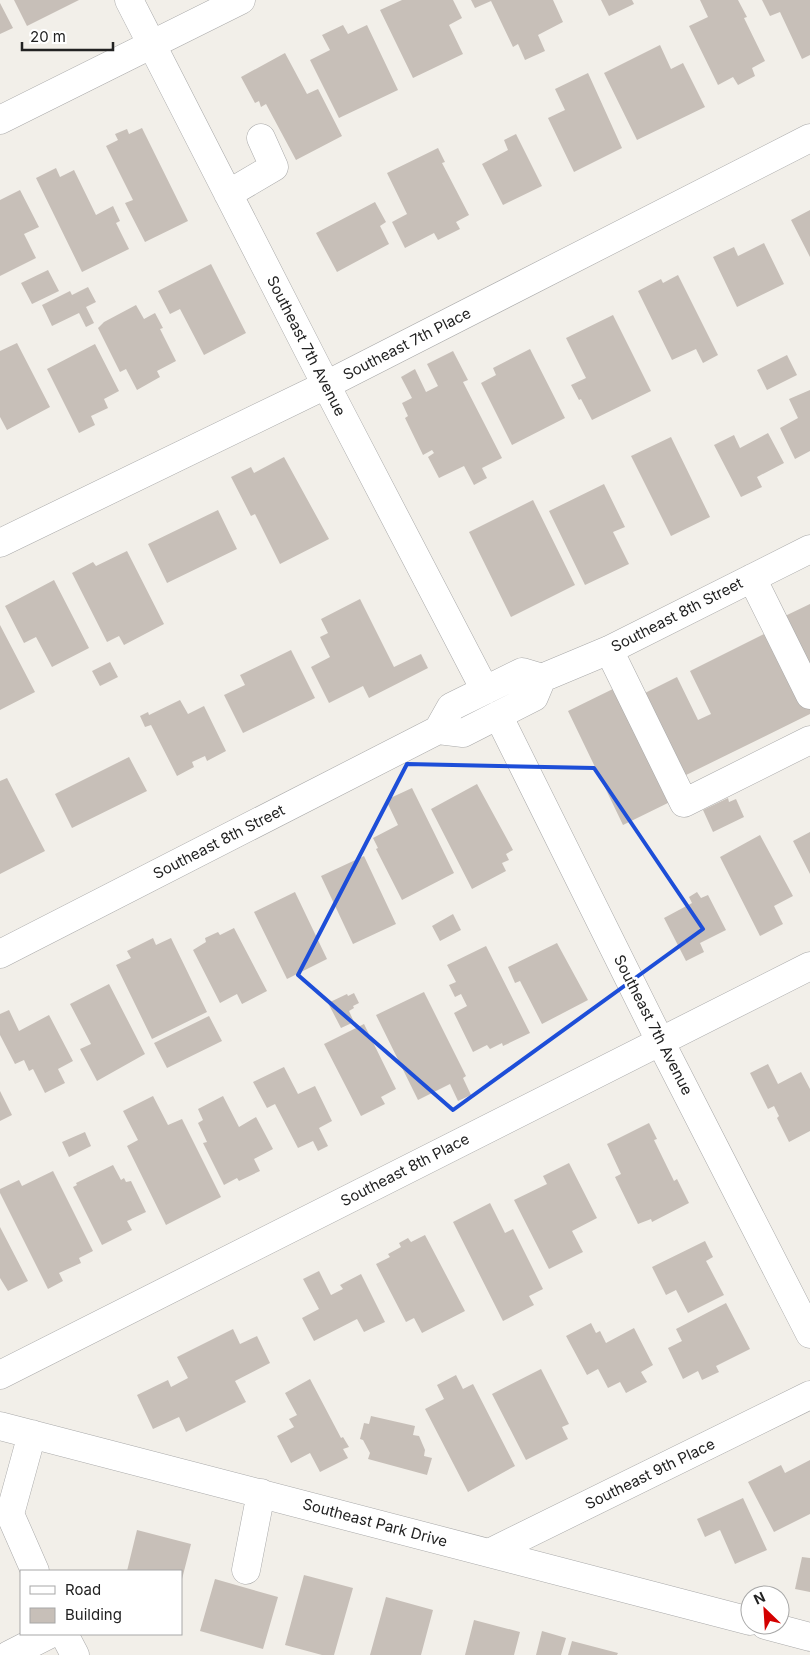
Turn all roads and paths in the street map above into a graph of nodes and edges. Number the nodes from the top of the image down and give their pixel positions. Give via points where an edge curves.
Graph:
1 (129, 0) edge
2 (240, 0) edge
3 (152, 44) junction
4 (0, 120) edge
5 (261, 138) dead end
6 (810, 138) edge
7 (228, 194) junction
8 (326, 385) junction
9 (0, 543) edge
10 (809, 552) edge
11 (752, 578) junction
12 (609, 650) junction
13 (542, 678) junction
14 (485, 690) junction
15 (810, 695) edge
16 (498, 716) junction
17 (438, 730) junction
18 (810, 740) edge
19 (0, 954) edge
20 (810, 966) edge
21 (660, 1041) junction
22 (810, 1334) edge
23 (0, 1375) edge
24 (810, 1395) edge
25 (0, 1426) edge
26 (32, 1434) junction
27 (261, 1493) junction
28 (490, 1553) junction
29 (35, 1570) edge
30 (246, 1570) dead end
31 (740, 1618) edge
32 (790, 1632) edge
33 (48, 1635) edge
34 (64, 1635) edge
35 (810, 1637) edge
36 (9, 1655) edge
37 (74, 1655) edge

1 - 3 street, Southeast 7th Avenue
2 - 3 street
3 - 4 street
3 - 7 street, Southeast 7th Avenue
5 - 7 street via 274,167
6 - 8 street, Southeast 7th Place
7 - 8 street, Southeast 7th Avenue
8 - 9 street, Southeast 7th Place
8 - 14 street, Southeast 7th Avenue
10 - 11 street, Southeast 8th Street
11 - 12 street, Southeast 8th Street
11 - 15 street
12 - 13 street, Southeast 8th Street
12 - 18 street via 684,803
13 - 14 street via 522,672
13 - 16 street via 534,697
14 - 17 street via 451,707
16 - 17 street via 463,733
16 - 21 street, Southeast 7th Avenue
17 - 19 street, Southeast 8th Street
20 - 21 street, Southeast 8th Place
21 - 22 street, Southeast 7th Avenue
21 - 23 street, Southeast 8th Place
24 - 28 street, Southeast 9th Place
25 - 26 street, Southeast Park Drive
26 - 27 street, Southeast Park Drive
26 - 29 street via 10,1514
27 - 28 street, Southeast Park Drive
27 - 30 street
28 - 31 street, Southeast Park Drive
32 - 35 street
33 - 36 street
34 - 37 street

